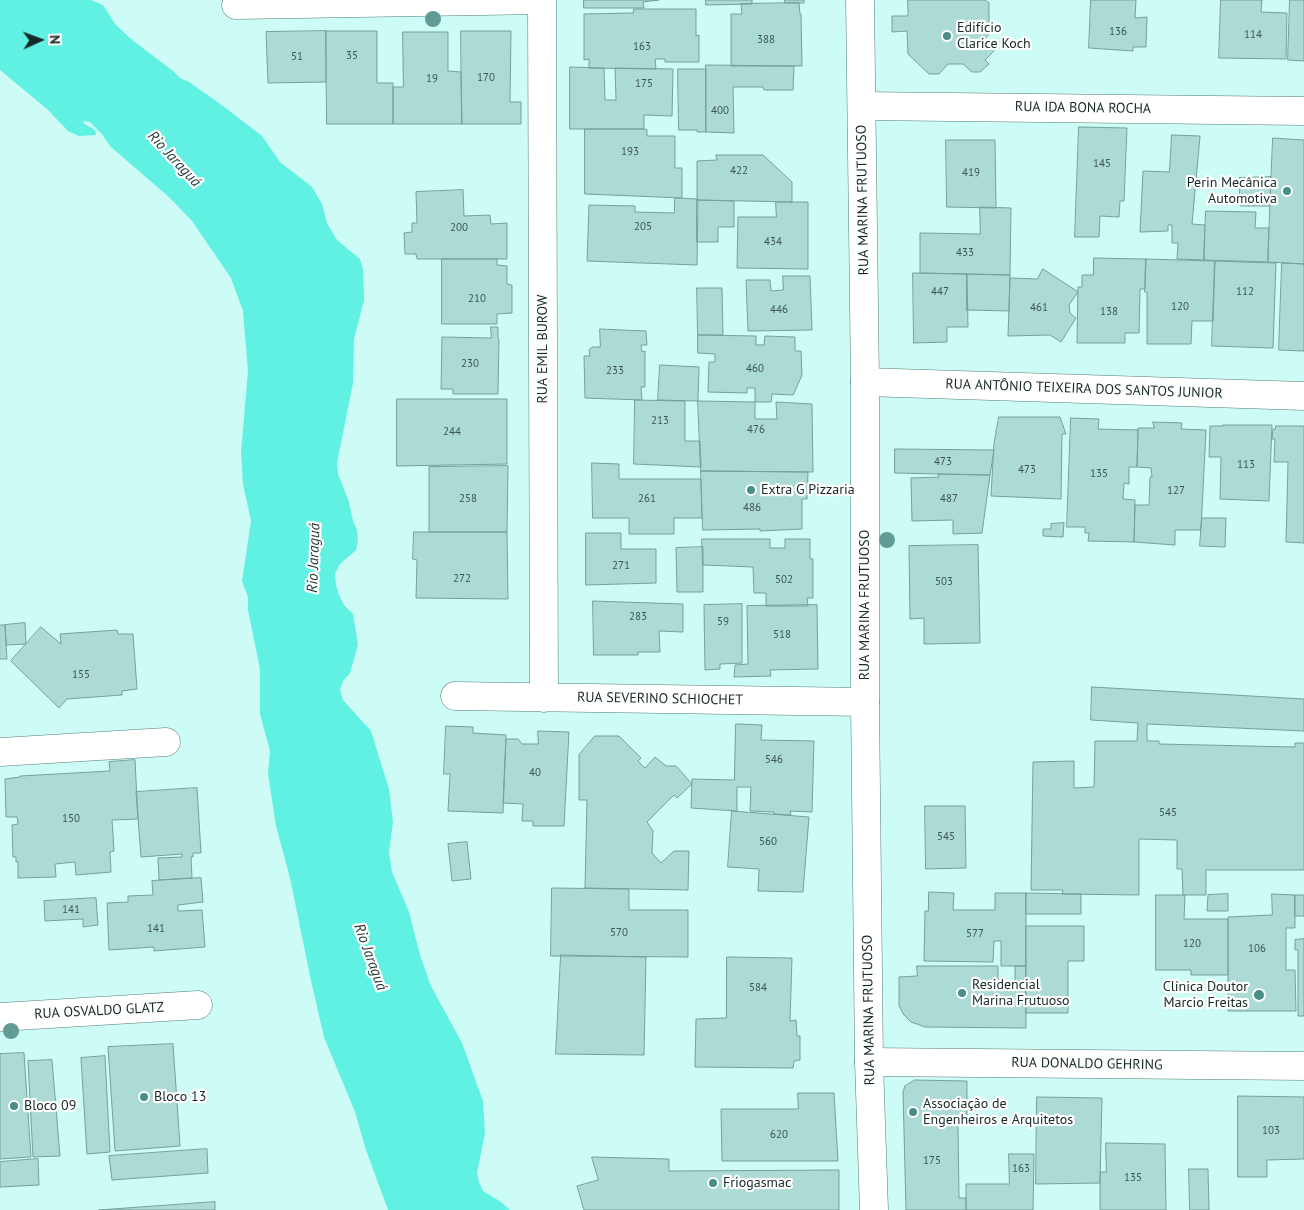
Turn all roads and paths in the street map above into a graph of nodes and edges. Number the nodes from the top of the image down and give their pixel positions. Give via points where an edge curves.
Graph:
1 (542, 0) edge
2 (860, 0) edge
3 (236, 5) dead end
4 (862, 106) junction
5 (1304, 112) edge
6 (865, 382) junction
7 (1304, 396) edge
8 (455, 696) dead end
9 (544, 698) junction
10 (865, 702) junction
11 (166, 742) dead end
12 (0, 752) edge
13 (198, 1005) dead end
14 (0, 1016) edge
15 (869, 1062) junction
16 (1304, 1066) edge
17 (874, 1210) edge

1 - 3 street
1 - 9 street, RUA EMIL BUROW
2 - 4 street, RUA MARINA FRUTUOSO
4 - 5 street, RUA IDA BONA ROCHA
4 - 6 street, RUA MARINA FRUTUOSO
6 - 7 street, RUA ANTÔNIO TEIXEIRA DOS SANTOS JUNIOR
6 - 10 street, RUA MARINA FRUTUOSO
8 - 9 street, RUA SEVERINO SCHIOCHET
9 - 10 street, RUA SEVERINO SCHIOCHET
10 - 15 street, RUA MARINA FRUTUOSO
11 - 12 street
13 - 14 street, RUA OSVALDO GLATZ
15 - 16 street, RUA DONALDO GEHRING
15 - 17 street, RUA MARINA FRUTUOSO

